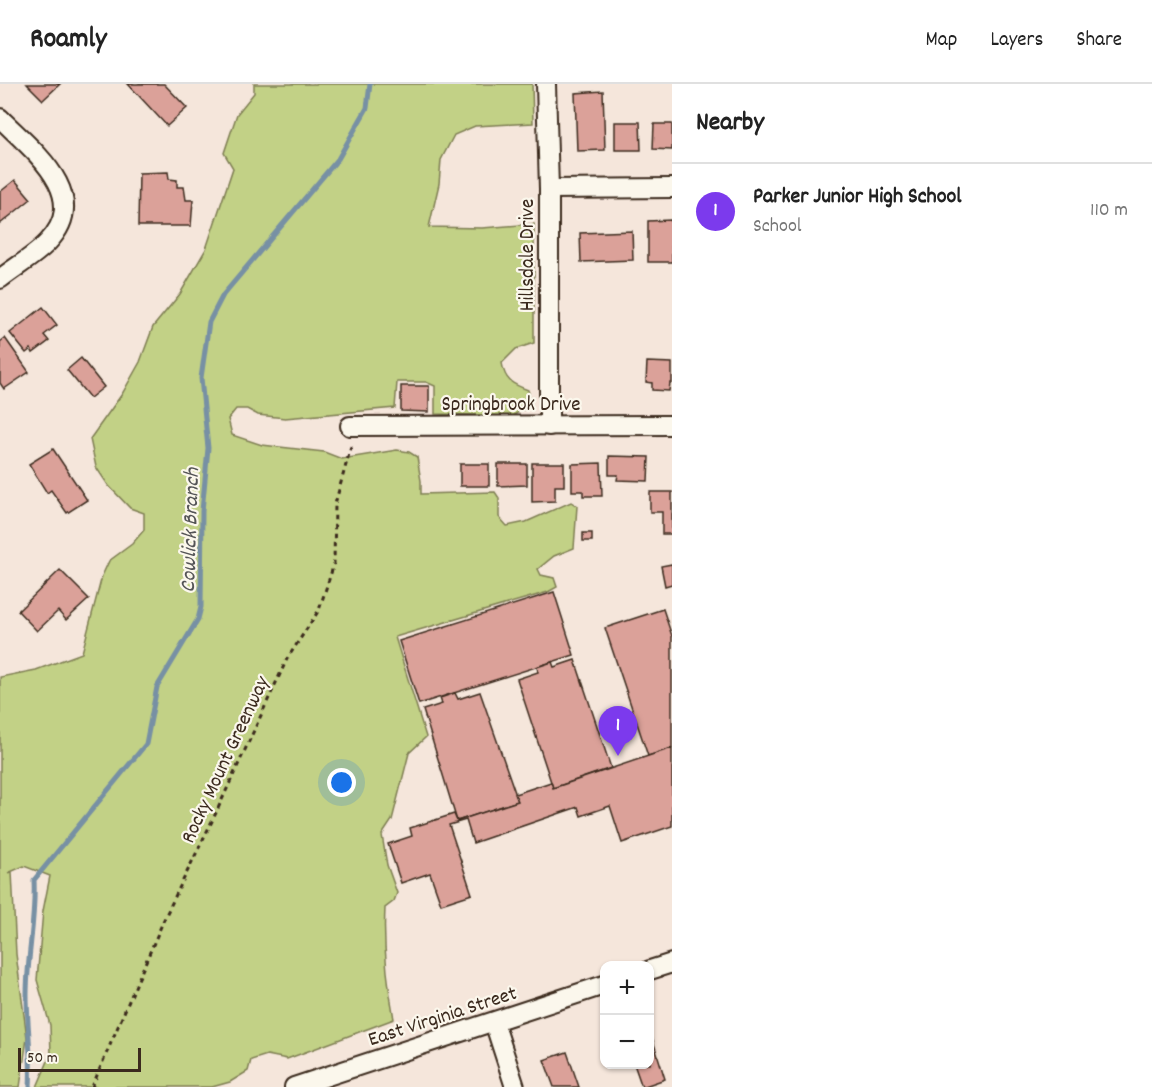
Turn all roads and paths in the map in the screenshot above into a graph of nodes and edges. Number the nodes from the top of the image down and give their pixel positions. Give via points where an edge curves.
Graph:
1 (546, 84) edge
2 (0, 118) edge
3 (672, 188) edge
4 (549, 189) junction
5 (0, 279) edge
6 (672, 425) edge
7 (549, 426) junction
8 (352, 432) joint
9 (600, 987) edge
10 (494, 1022) junction
11 (324, 1082) edge
12 (92, 1087) edge
13 (294, 1087) edge
14 (515, 1087) edge

1 - 4 street, Hillsdale Drive
2 - 5 street via 54,174 65,200 62,222 48,242
3 - 4 street
4 - 7 street, Hillsdale Drive
6 - 7 street, Springbrook Drive
7 - 8 street, Springbrook Drive
8 - 12 path, Rocky Mount Greenway via 336,504 334,564 319,610 287,659 165,917
9 - 10 street, East Virginia Street
10 - 11 street, East Virginia Street
10 - 14 street
11 - 13 street, East Virginia Street

